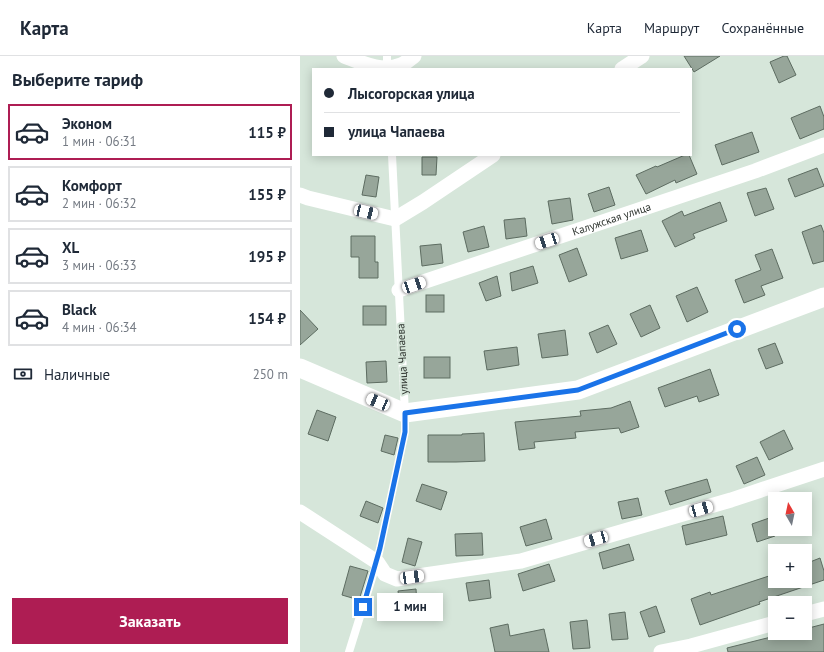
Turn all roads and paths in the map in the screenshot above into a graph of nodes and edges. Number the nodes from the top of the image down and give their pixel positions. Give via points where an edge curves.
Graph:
1 (344, 56) edge
2 (387, 56) edge
3 (392, 56) edge
4 (414, 56) edge
5 (642, 56) edge
6 (380, 68) edge
7 (387, 68) edge
8 (387, 68) edge
9 (391, 68) edge
10 (624, 68) edge
11 (824, 145) edge
12 (392, 156) edge
13 (492, 156) edge
14 (300, 195) edge
15 (395, 219) junction
16 (399, 290) junction
17 (824, 297) edge
18 (300, 368) edge
19 (405, 413) junction
20 (824, 469) edge
21 (300, 512) edge
22 (376, 562) junction
23 (824, 609) edge
24 (812, 612) edge
25 (768, 625) edge
26 (349, 652) edge
27 (661, 652) edge

1 - 6 street
2 - 7 lane
3 - 8 street
4 - 9 street via 402,65
5 - 10 street
11 - 16 street, Калужская улица via 755,171
12 - 15 lane, улица Чапаева
13 - 15 street
14 - 15 street
15 - 16 lane, улица Чапаева
16 - 19 lane, улица Чапаева
17 - 19 street via 578,390
18 - 19 street
19 - 22 lane, улица Чапаева via 405,432
20 - 22 street via 731,500 521,561 397,579 385,574
21 - 22 street
22 - 26 lane, улица Чапаева
23 - 24 street
25 - 27 street

